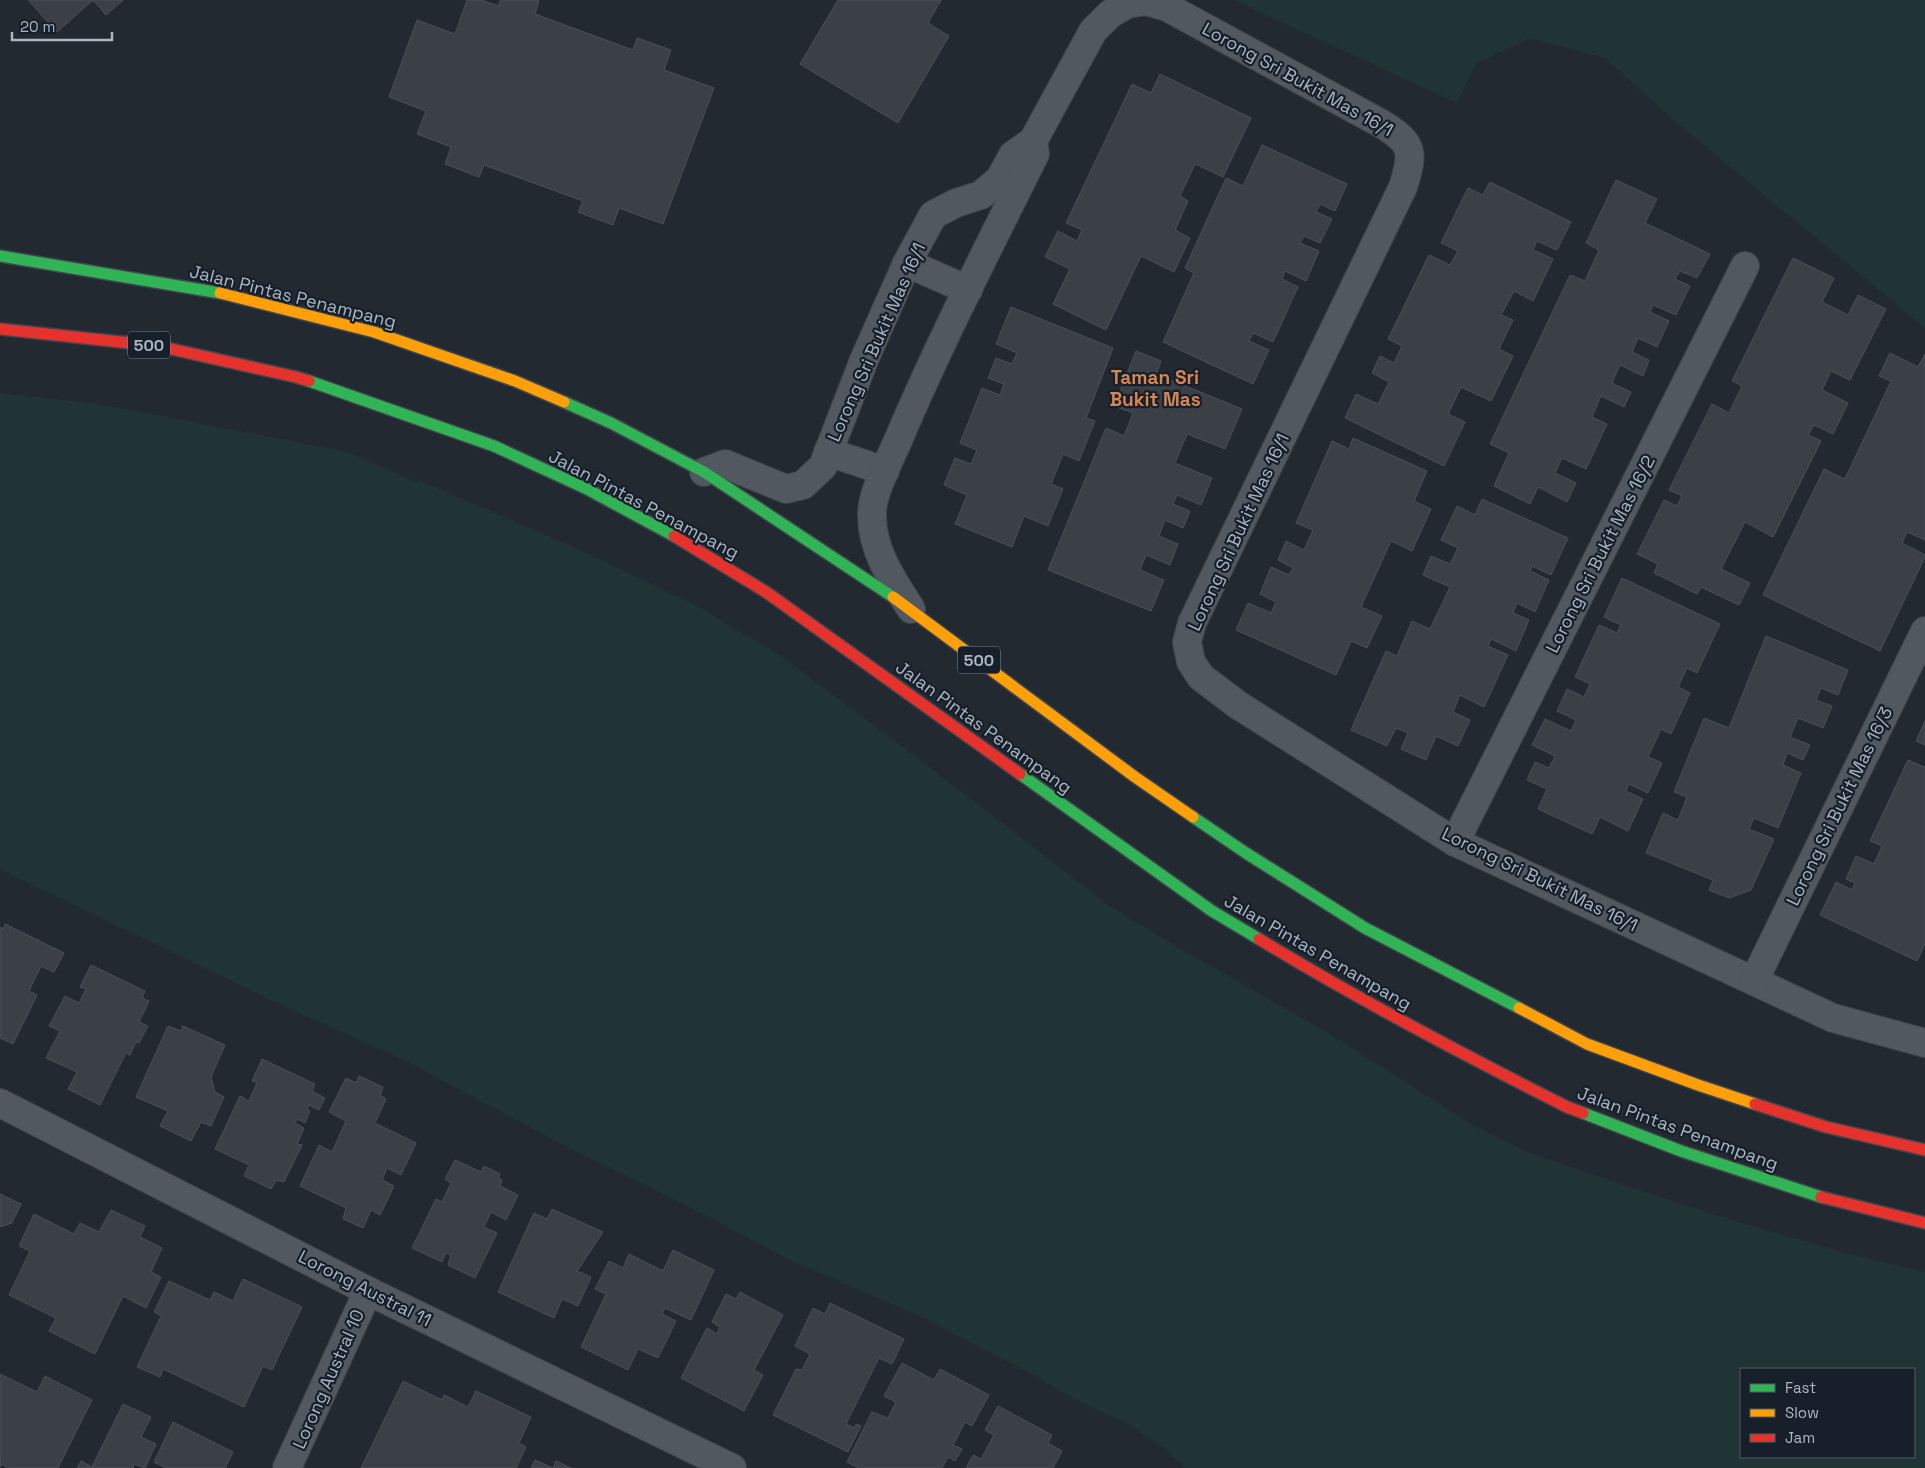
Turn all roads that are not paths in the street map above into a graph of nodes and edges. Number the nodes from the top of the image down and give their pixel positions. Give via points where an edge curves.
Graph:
1 (1033, 141) junction
2 (0, 256) edge
3 (907, 263) junction
4 (1744, 266) dead end
5 (968, 290) junction
6 (0, 329) edge
7 (828, 452) junction
8 (885, 471) junction
9 (704, 472) junction
10 (911, 609) junction
11 (1925, 631) edge
12 (1455, 842) junction
13 (1754, 981) junction
14 (1925, 1043) edge
15 (0, 1103) edge
16 (1925, 1150) edge
17 (1925, 1223) edge
18 (368, 1291) junction
19 (288, 1468) edge
20 (732, 1468) edge

1 - 3 street, Lorong Sri Bukit Mas 16/1 via 1013,155 1000,179 980,195 933,215
1 - 5 street, Lorong Sri Bukit Mas 16/1 via 1035,154
1 - 12 street, Lorong Sri Bukit Mas 16/1 via 1093,31 1110,14 1127,4 1146,2 1167,7 1382,124 1400,135 1409,149 1410,166 1404,187 1196,614 1187,642 1191,662 1201,678 1219,692
2 - 9 main road, Jalan Pintas Penampang / 500 via 229,295 374,332 515,381 610,423
3 - 5 street
3 - 7 street, Lorong Sri Bukit Mas 16/1
4 - 12 street, Lorong Sri Bukit Mas 16/2
5 - 8 street, Lorong Sri Bukit Mas 16/1
6 - 17 main road, Jalan Pintas Penampang / 500 via 158,346 296,377 494,446 587,488 691,545 766,592 1212,912 1327,981 1568,1107 1681,1151 1816,1196
7 - 8 street
7 - 9 street, Lorong Sri Bukit Mas 16/1 via 823,466 803,485 786,489 725,464
8 - 10 street, Lorong Sri Bukit Mas 16/1 via 872,508 874,534 883,564
9 - 10 main road, Jalan Pintas Penampang / 500
10 - 16 main road, Jalan Pintas Penampang / 500 via 1135,778 1365,928 1587,1044 1826,1127
11 - 13 street, Lorong Sri Bukit Mas 16/3
12 - 13 street, Lorong Sri Bukit Mas 16/1
13 - 14 street, Lorong Sri Bukit Mas 16/1 via 1833,1018
15 - 18 street, Lorong Austral 11
18 - 19 street, Lorong Austral 10
18 - 20 street, Lorong Austral 11

